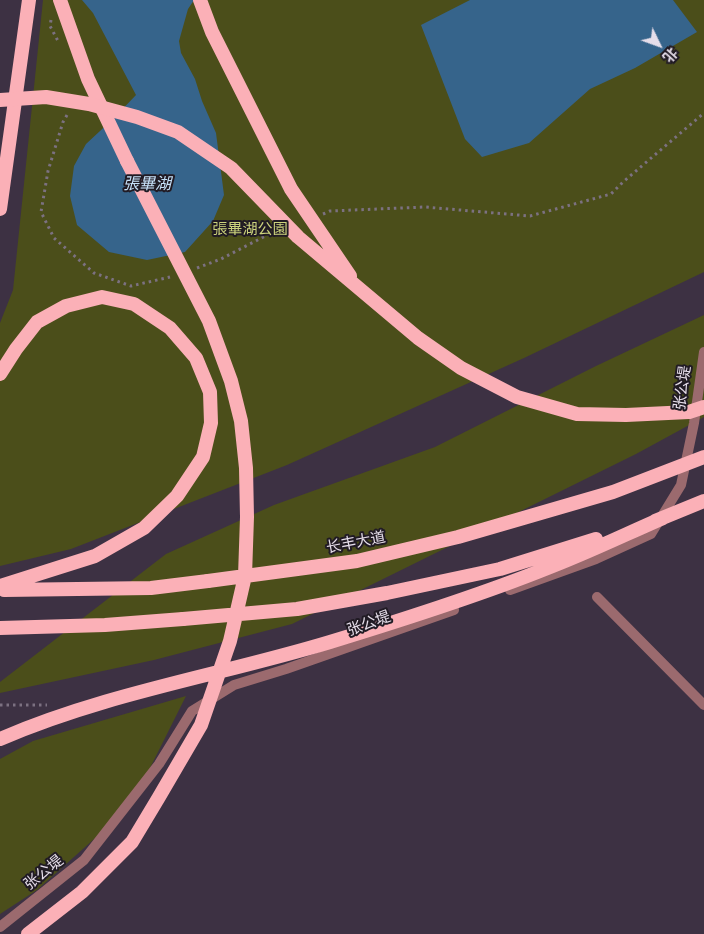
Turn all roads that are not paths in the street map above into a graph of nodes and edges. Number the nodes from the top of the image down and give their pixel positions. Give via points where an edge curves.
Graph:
1 (29, 0) edge
2 (60, 0) edge
3 (200, 0) edge
4 (0, 100) edge
5 (0, 209) edge
6 (360, 291) junction
7 (704, 352) edge
8 (0, 374) edge
9 (704, 407) edge
10 (704, 457) edge
11 (704, 501) edge
12 (664, 518) junction
13 (0, 588) edge
14 (597, 597) dead end
15 (0, 628) edge
16 (704, 706) edge
17 (0, 738) edge
18 (0, 927) edge
19 (28, 934) edge

1 - 5 highway
2 - 19 highway, bridge via 88,79 209,321 231,381 241,421 246,468 245,576 230,641 201,725 160,797 132,842 82,892
3 - 6 highway, bridge via 212,32 291,190
4 - 6 highway, bridge via 46,98 89,104 178,132 230,168 298,237
6 - 9 highway, bridge via 454,363 517,397 577,414 635,415 689,412
7 - 18 street, 张公堤 via 682,485 651,534 596,559 234,685 192,711 159,764 84,860
8 - 13 highway via 37,322 66,306 102,297 134,304 170,328 196,358 210,392 211,423 203,457 177,496 144,528 95,556
10 - 13 highway, 长丰大道, bridge via 613,492 458,537 357,561 151,588
11 - 12 highway, bridge
12 - 15 highway, bridge via 500,569 297,609 105,625
12 - 17 highway, bridge via 546,569 448,603 330,642 122,697
14 - 16 street

